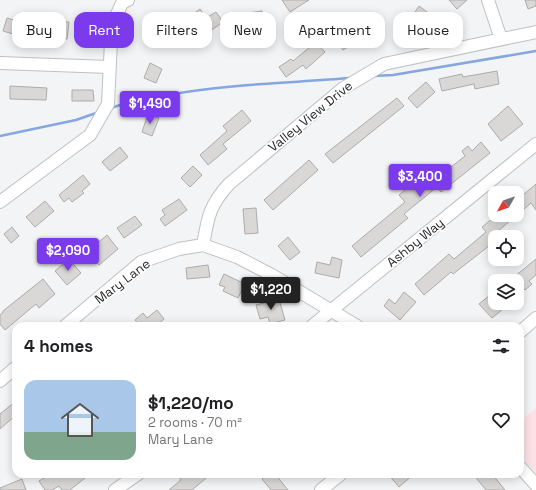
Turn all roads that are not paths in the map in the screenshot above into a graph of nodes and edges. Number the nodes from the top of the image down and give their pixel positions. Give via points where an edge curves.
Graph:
1 (128, 0) edge
2 (488, 0) edge
3 (536, 32) edge
4 (502, 39) junction
5 (0, 63) edge
6 (109, 67) junction
7 (536, 144) edge
8 (0, 202) edge
9 (203, 245) junction
10 (330, 310) junction
11 (536, 318) edge
12 (70, 322) edge
13 (316, 322) edge
14 (350, 322) edge
15 (524, 328) edge
16 (12, 370) edge
17 (0, 381) edge
18 (524, 472) edge
19 (132, 478) edge
20 (336, 478) edge
21 (536, 485) edge
22 (116, 490) edge
23 (321, 490) edge

1 - 6 street via 122,4 114,21
2 - 4 street
3 - 4 street, Valley View Drive
4 - 9 street, Valley View Drive via 384,64 342,89 217,197 210,211
5 - 6 street
6 - 8 street via 108,104 90,135
7 - 10 street, Ashby Way
9 - 10 street, Mary Lane via 237,257
9 - 12 street, Mary Lane via 179,249 141,262
10 - 13 street, Ashby Way
10 - 14 street, Mary Lane
11 - 15 street
16 - 17 street
18 - 21 street
19 - 22 street
20 - 23 street

